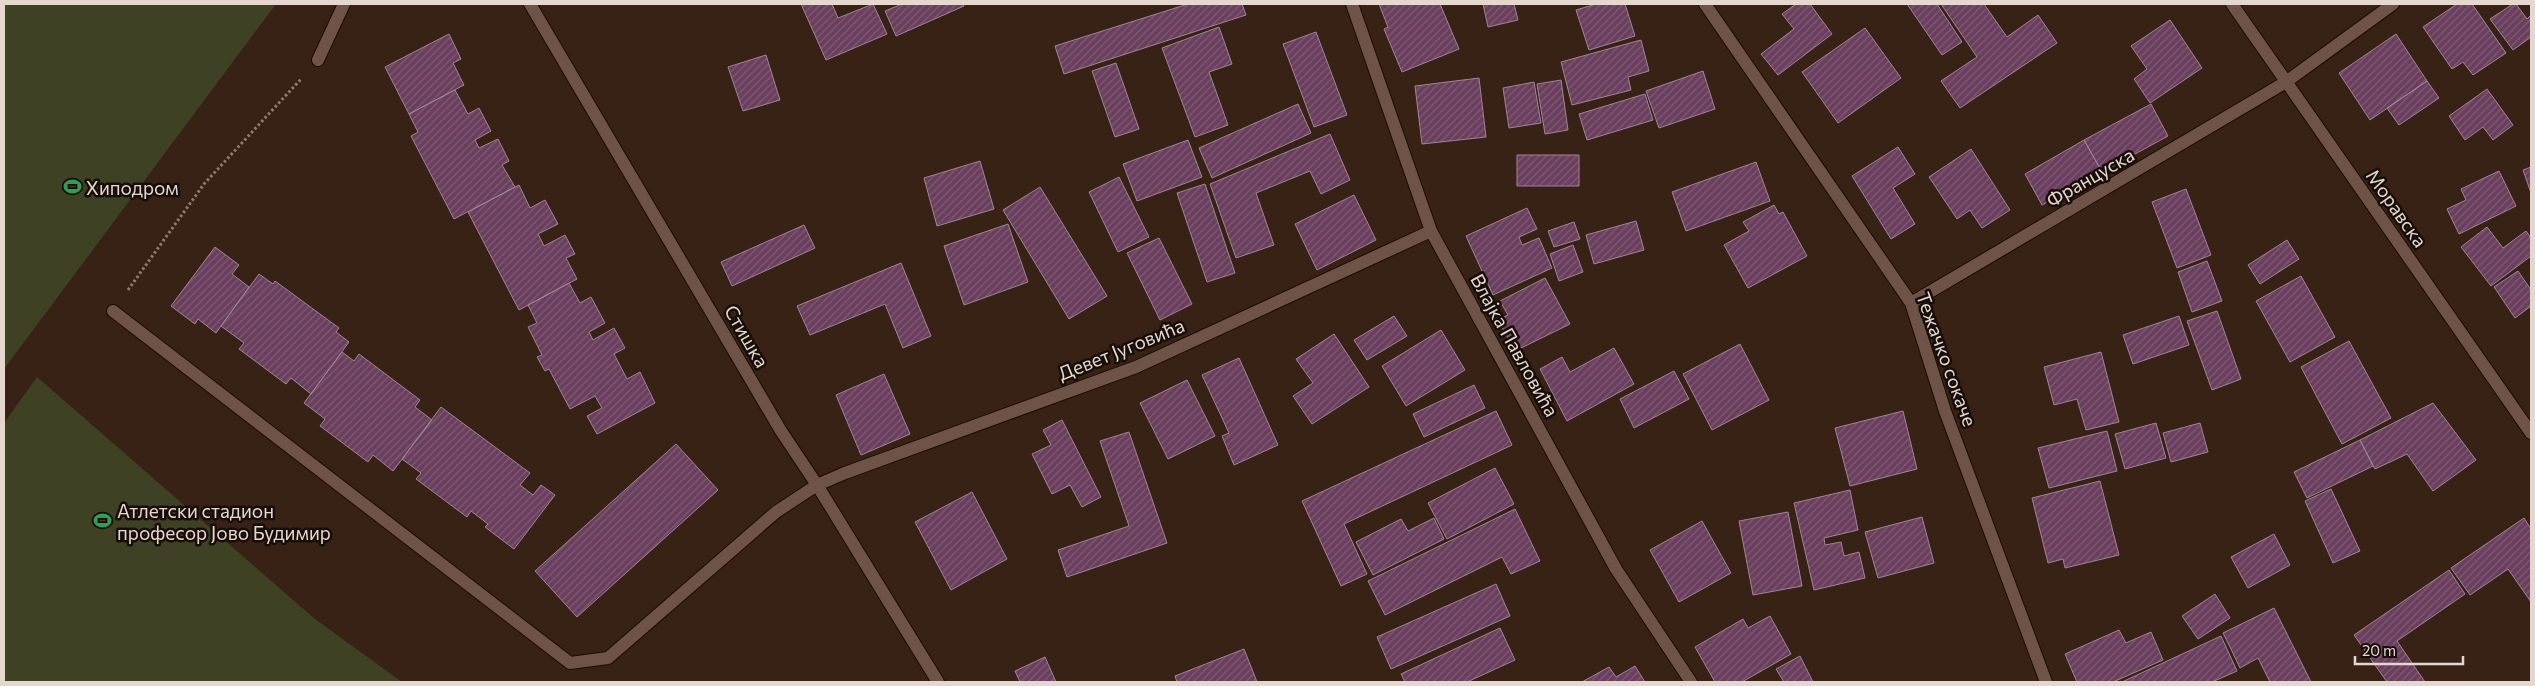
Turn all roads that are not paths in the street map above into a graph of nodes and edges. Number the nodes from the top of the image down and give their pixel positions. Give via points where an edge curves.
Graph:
1 (344, 4) edge
2 (530, 4) edge
3 (1352, 4) edge
4 (1705, 4) edge
5 (2232, 4) edge
6 (2393, 4) edge
7 (318, 60) road end
8 (2286, 82) junction
9 (1431, 231) junction
10 (1911, 303) junction
11 (113, 311) road end
12 (2531, 433) edge
13 (817, 485) junction
14 (938, 682) edge
15 (1691, 682) edge
16 (2046, 682) edge

1 - 7 street
2 - 13 street, Стишка via 781,431
3 - 9 street, Влајка Павловића
4 - 10 street, Тежачко сокаче
5 - 8 street, Моравска
6 - 8 street, Француска
8 - 10 street, Француска
8 - 12 street, Моравска
9 - 13 street, Девет Југовића via 1136,367
9 - 15 street, Влајка Павловића via 1616,569
10 - 16 street, Тежачко сокаче via 1945,411
11 - 13 street, Девет Југовића via 570,663 608,658 776,512
13 - 14 street, Стишка

